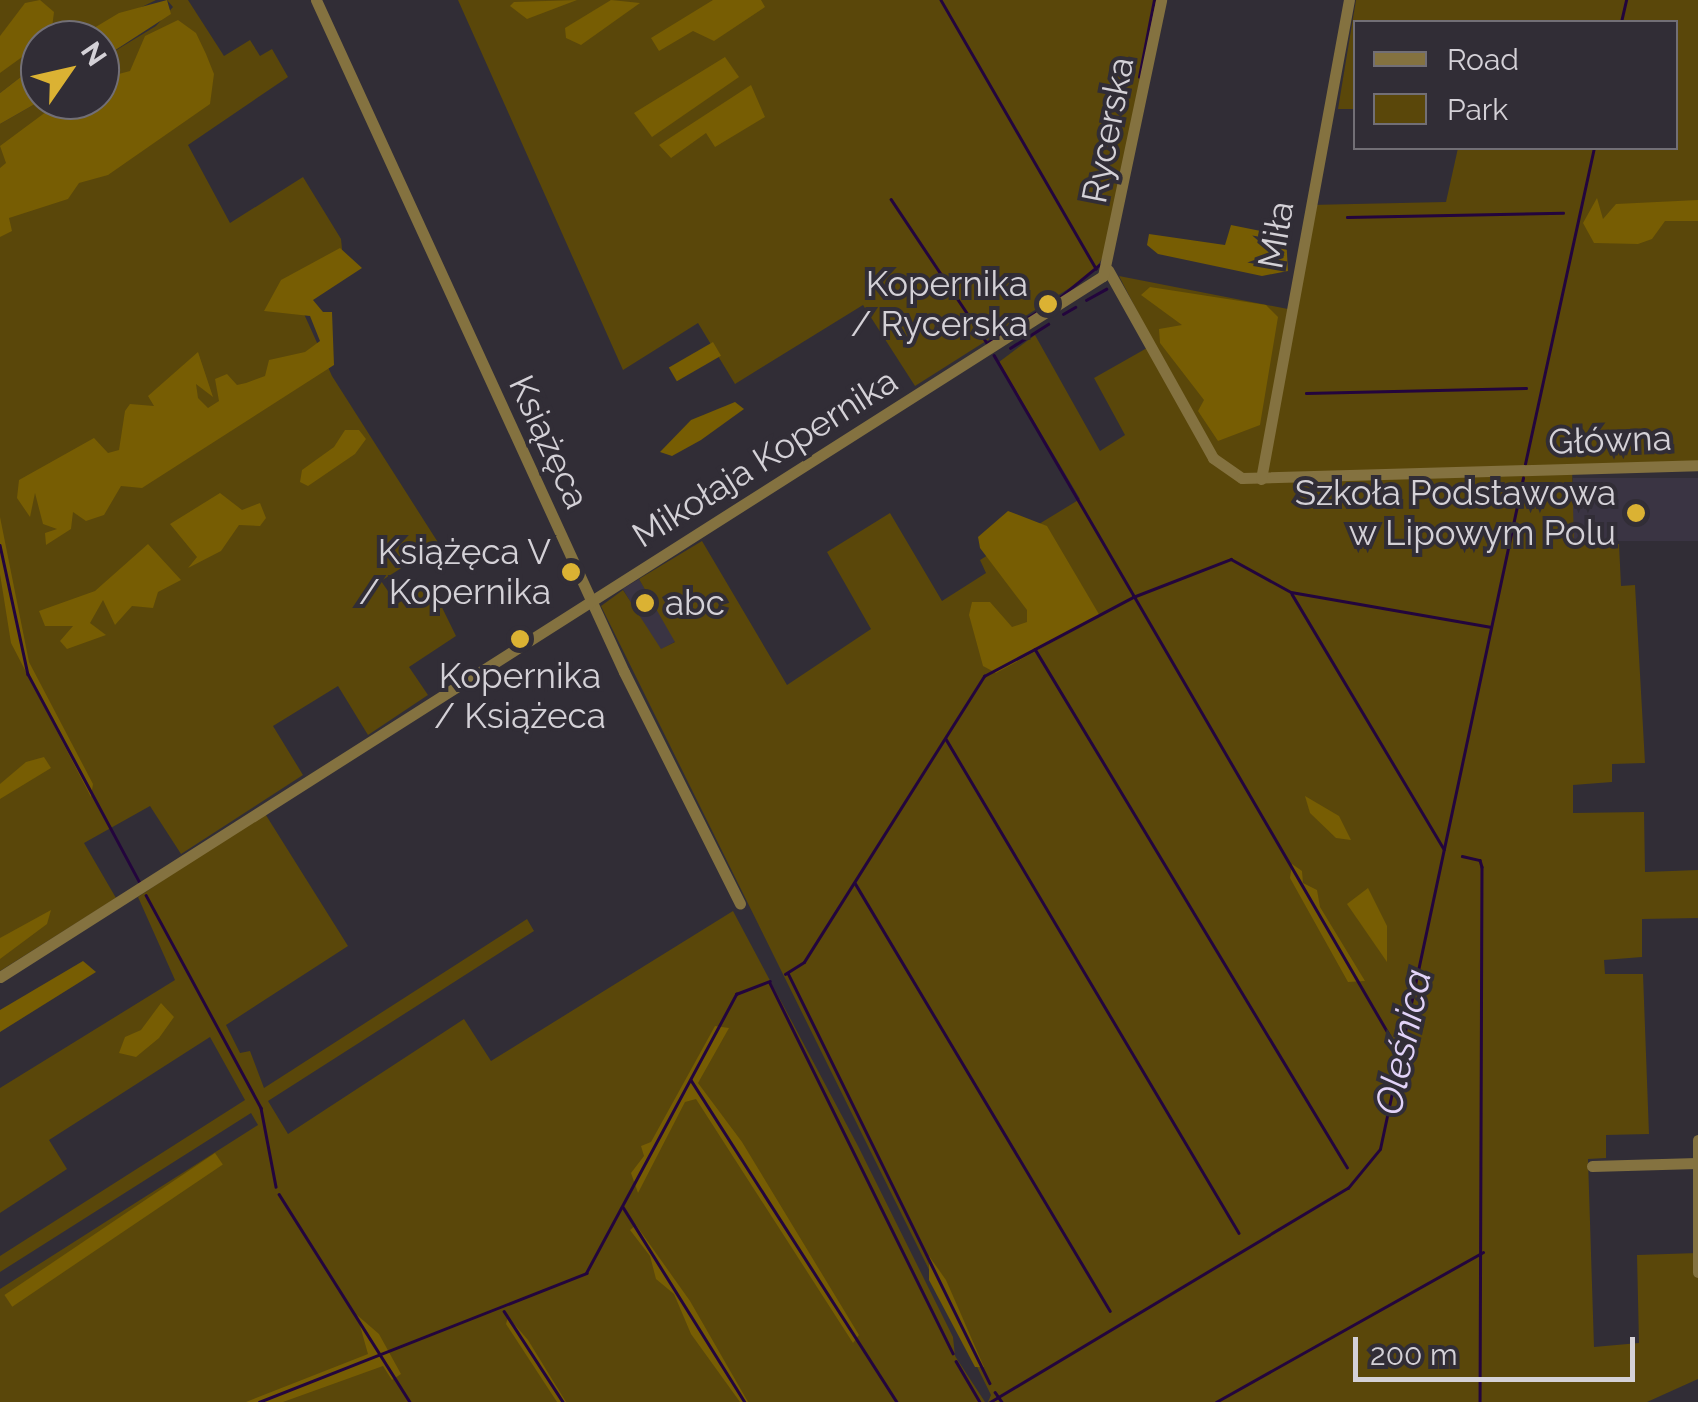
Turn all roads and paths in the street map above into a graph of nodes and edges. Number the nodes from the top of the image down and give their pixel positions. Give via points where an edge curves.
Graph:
1 (316, 0) edge
2 (1160, 0) edge
3 (1350, 0) edge
4 (1108, 270) junction
5 (1698, 465) edge
6 (1261, 479) junction
7 (592, 600) junction
8 (740, 904) dead end
9 (0, 977) edge
10 (1698, 1140) edge
11 (1696, 1163) edge
12 (1592, 1166) dead end
13 (1698, 1272) edge

1 - 7 street, Książęca
2 - 4 street, Rycerska
3 - 6 street, Miła
4 - 6 street via 1213,458 1228,472
4 - 7 street, Mikołaja Kopernika
5 - 6 street, Główna
7 - 8 street, Książęca
7 - 9 street, Mikołaja Kopernika
10 - 11 street
11 - 12 street
11 - 13 street

